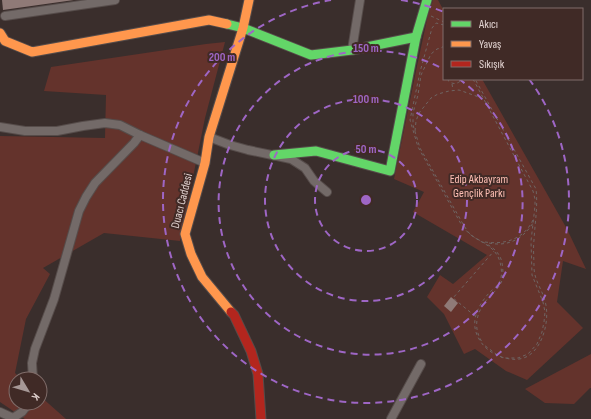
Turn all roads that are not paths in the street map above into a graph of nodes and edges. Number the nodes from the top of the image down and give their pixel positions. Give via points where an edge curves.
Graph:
1 (115, 0) edge
2 (249, 0) edge
3 (360, 0) edge
4 (427, 0) edge
5 (5, 16) dead end
6 (243, 28) junction
7 (0, 33) edge
8 (416, 38) junction
9 (352, 50) junction
10 (0, 127) edge
11 (140, 135) junction
12 (209, 137) junction
13 (274, 155) junction
14 (205, 163) junction
15 (327, 192) dead end
16 (421, 364) dead end
17 (32, 371) edge
18 (23, 411) edge
19 (0, 412) edge
20 (13, 419) edge
21 (261, 419) edge
22 (391, 419) edge

1 - 5 street
2 - 6 street, Duacı Caddesi
3 - 9 street
4 - 8 street
6 - 7 street via 209,20 32,52 5,41
6 - 9 street via 311,55
6 - 12 street, Duacı Caddesi
8 - 9 street
8 - 13 street via 390,171 316,151
10 - 11 street via 26,131 57,131 105,123 120,125
11 - 14 street
11 - 17 street via 95,183 79,211 54,299 35,349
12 - 13 street via 248,150
12 - 14 street, Duacı Caddesi
13 - 15 street via 298,163
14 - 21 street, Duacı Caddesi via 185,234 202,277 234,315 251,351 258,374
16 - 22 street
18 - 20 street
19 - 20 street

